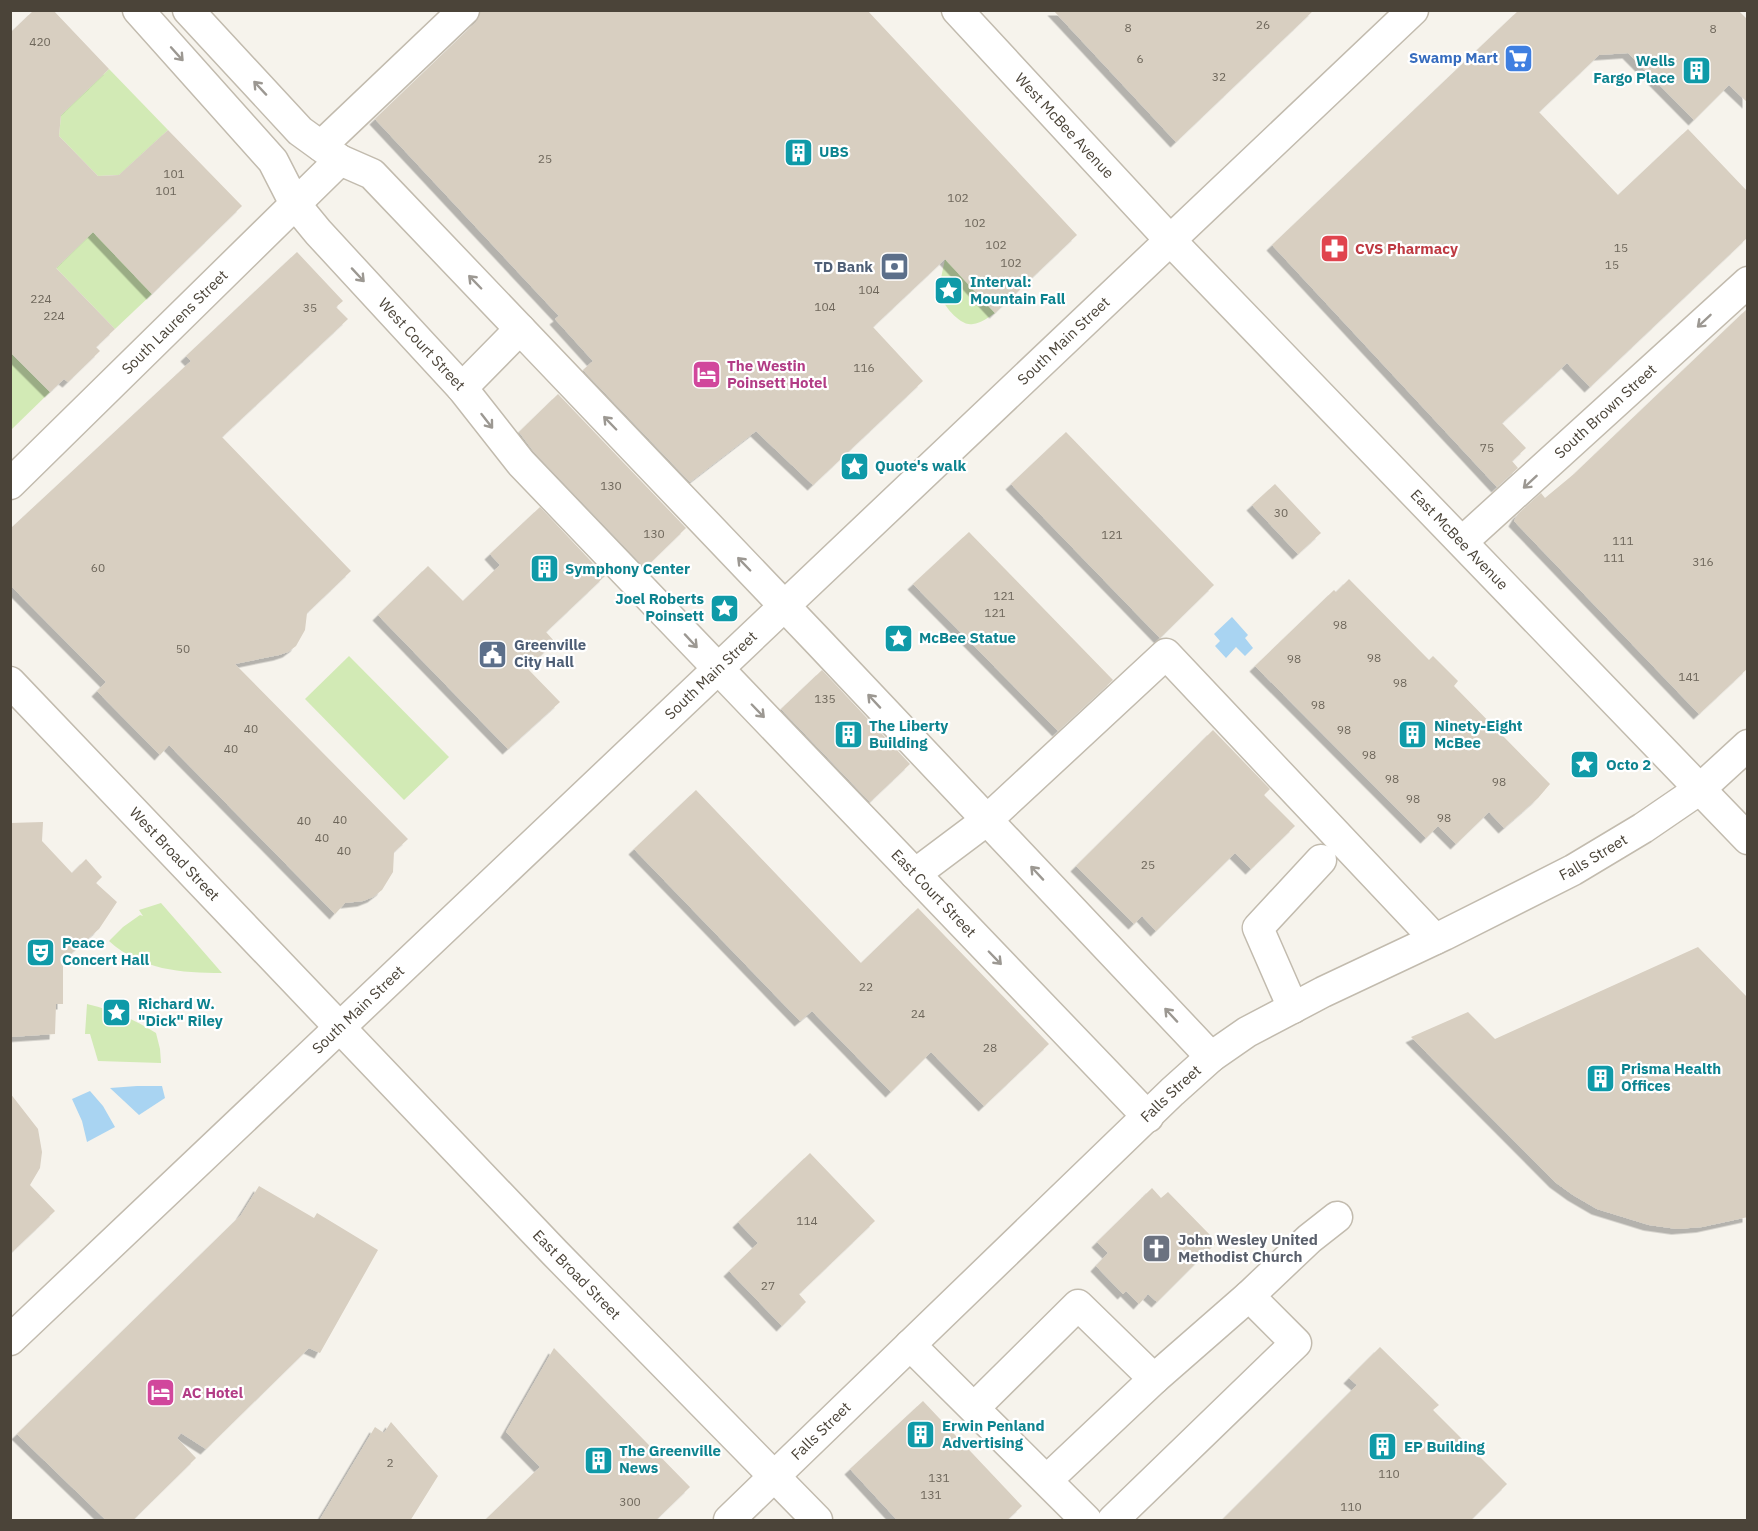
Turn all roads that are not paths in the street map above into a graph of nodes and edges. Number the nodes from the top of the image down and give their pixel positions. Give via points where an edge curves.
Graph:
1 (138, 10) edge
2 (188, 10) edge
3 (464, 10) edge
4 (957, 10) edge
5 (1413, 10) edge
6 (330, 153) junction
7 (295, 204) junction
8 (1170, 240) junction
9 (1748, 282) edge
10 (520, 329) junction
11 (462, 388) junction
12 (10, 484) edge
13 (1462, 542) junction
14 (785, 606) junction
15 (717, 669) junction
16 (10, 682) edge
17 (1748, 745) edge
18 (1700, 789) junction
19 (987, 820) junction
20 (1748, 839) edge
21 (1321, 860) dead end
22 (915, 874) junction
23 (1434, 939) junction
24 (1293, 1008) junction
25 (341, 1026) junction
26 (1211, 1057) junction
27 (1148, 1117) junction
28 (1337, 1216) dead end
29 (1250, 1296) junction
30 (10, 1340) edge
31 (910, 1345) junction
32 (1154, 1379) junction
33 (974, 1408) junction
34 (775, 1477) junction
35 (1047, 1480) junction
36 (729, 1521) edge
37 (817, 1521) edge
38 (1086, 1521) edge
39 (1113, 1521) edge

1 -> 7 street, West Court Street via 273,160
6 -> 2 street via 300,131
3 - 6 street, South Laurens Street
4 - 8 street, West McBee Avenue
5 - 8 street, South Main Street
6 - 7 street, South Laurens Street
10 -> 6 street via 372,174
7 -> 11 street, West Court Street
7 - 12 street, South Laurens Street
8 - 13 street, East McBee Avenue
8 - 14 street, South Main Street
9 -> 13 street, South Brown Street
10 - 11 street
14 -> 10 street
11 -> 15 street, West Court Street via 521,463
13 - 18 street, East McBee Avenue
14 - 15 street, South Main Street
19 -> 14 street
15 -> 22 street, East Court Street
15 - 25 street, South Main Street
16 - 25 street, West Broad Street
17 - 18 street, Falls Street
18 - 20 street, East McBee Avenue
18 - 23 street, Falls Street via 1573,870
19 - 22 street
19 - 23 street via 1166,654
26 -> 19 street
21 - 24 street via 1258,928
22 -> 27 street, East Court Street
23 - 24 street, Falls Street
24 - 26 street, Falls Street
25 - 30 street, South Main Street
25 - 34 street, East Broad Street via 562,1260
26 - 27 street, Falls Street
27 - 31 street, Falls Street
28 - 29 street
29 - 32 street
29 - 39 street via 1296,1343
31 - 33 street
31 - 34 street, Falls Street
32 - 33 street via 1078,1305
32 - 35 street
33 - 35 street
34 - 36 street, Falls Street
34 - 37 street, East Broad Street
35 - 38 street

